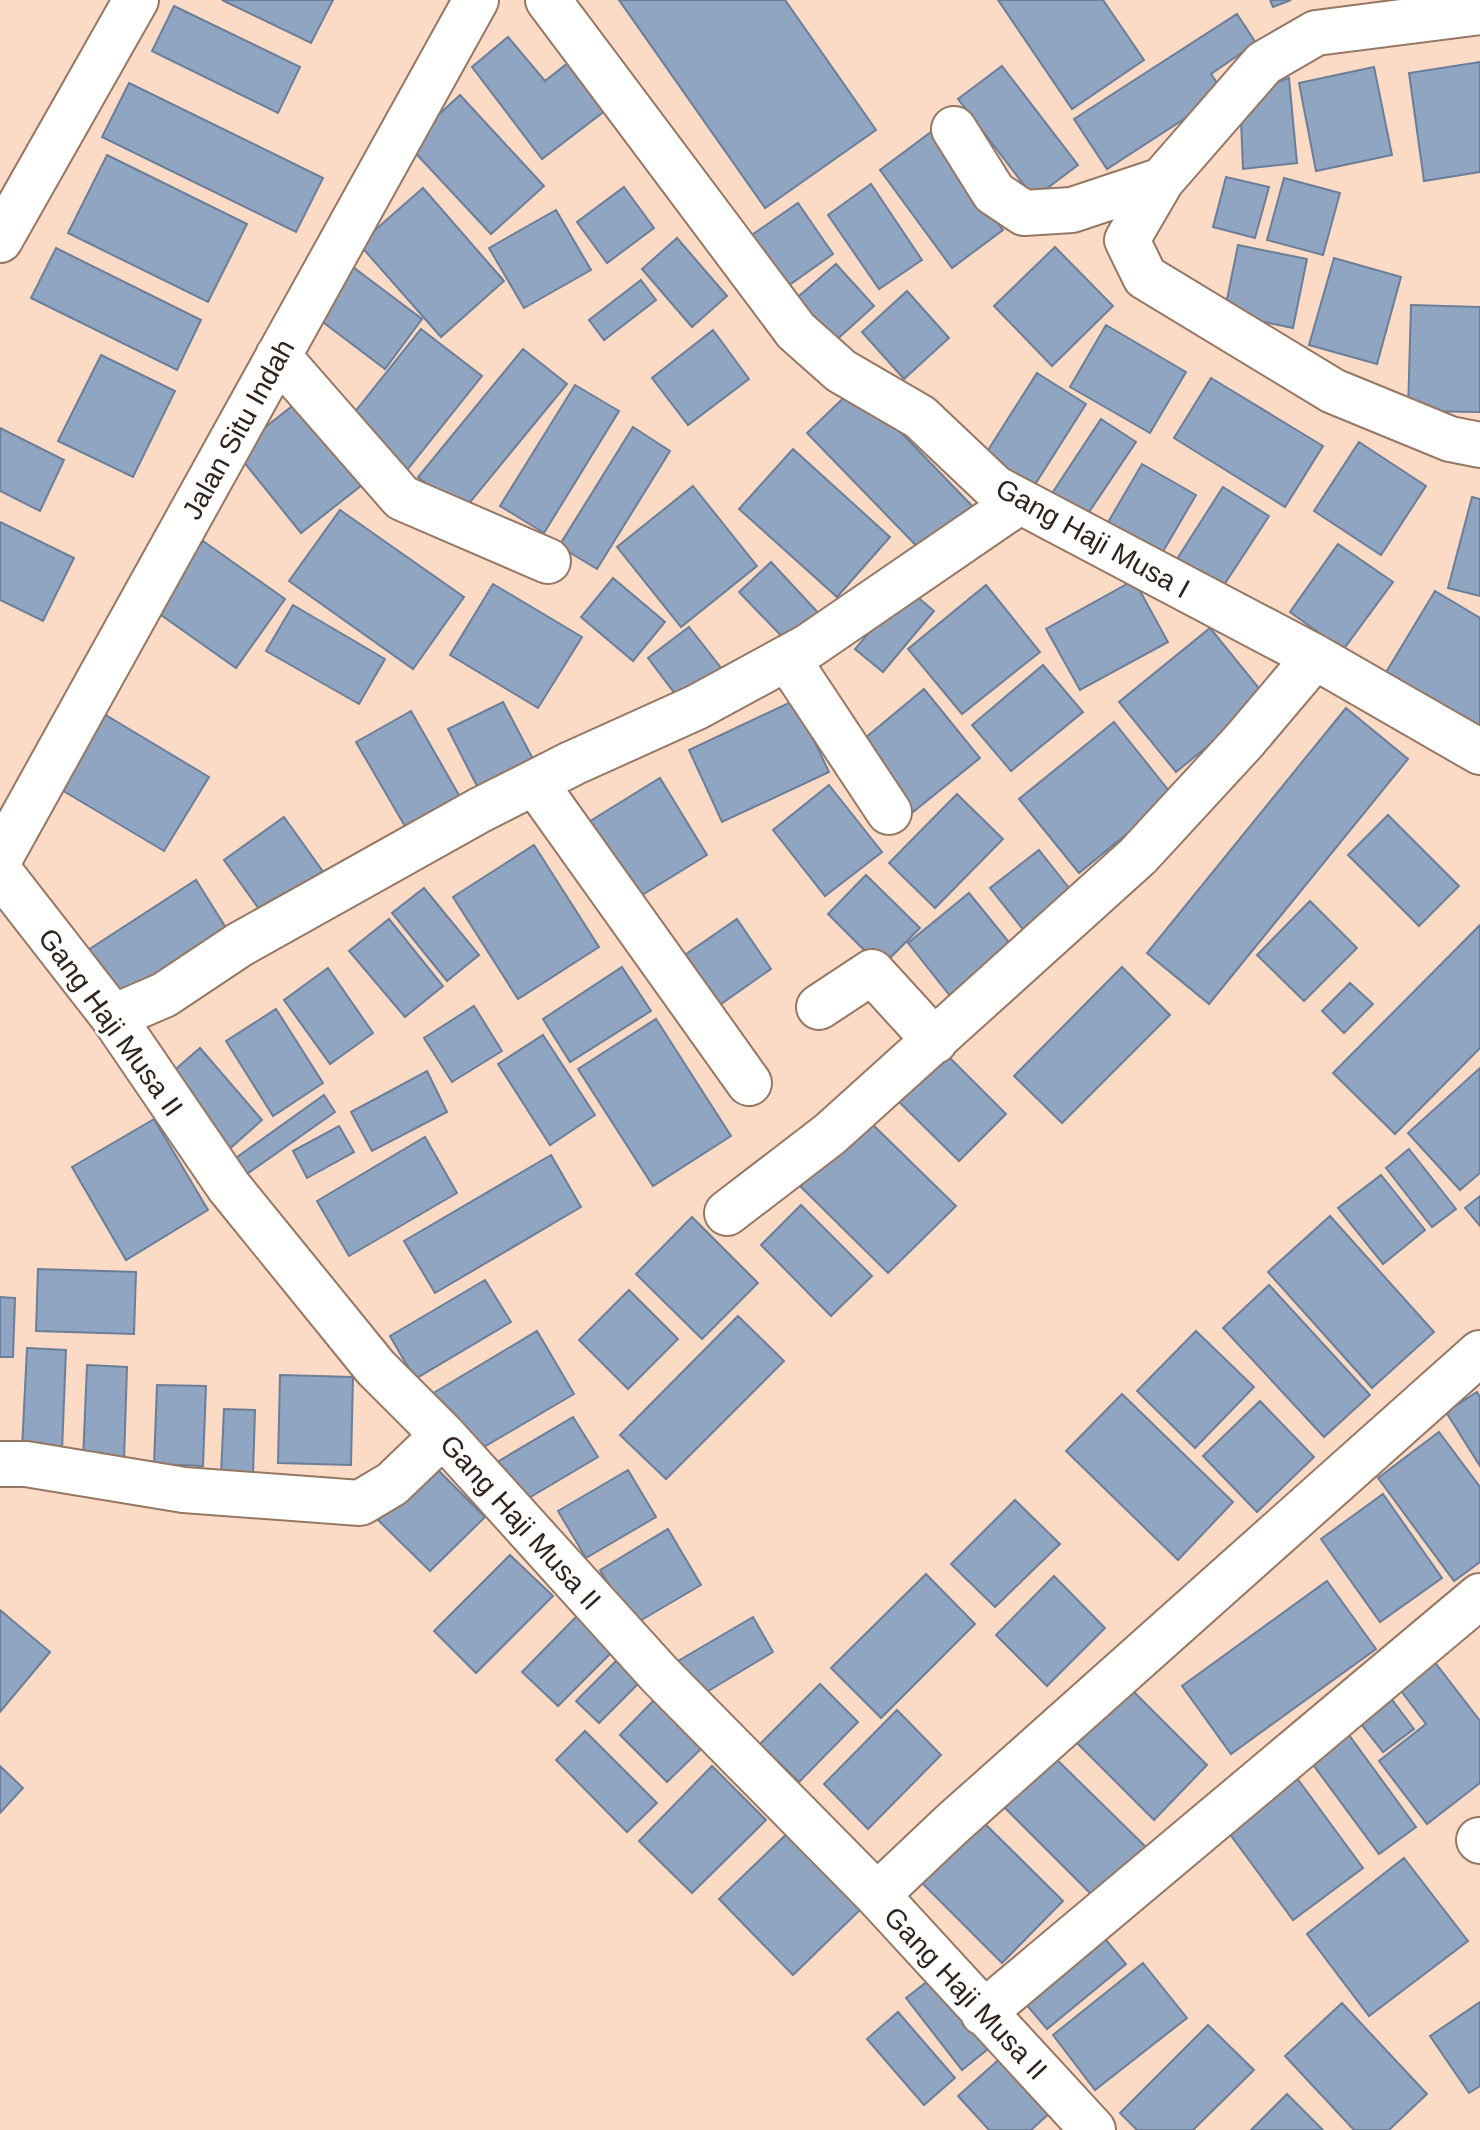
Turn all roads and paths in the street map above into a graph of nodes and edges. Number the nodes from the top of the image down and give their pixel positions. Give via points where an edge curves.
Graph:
1 (136, 0) edge
2 (476, 0) edge
3 (548, 0) edge
4 (1480, 12) edge
5 (954, 129) dead end
6 (1162, 180) junction
7 (0, 240) edge
8 (278, 356) junction
9 (1480, 445) edge
10 (1019, 502) junction
11 (548, 561) dead end
12 (1315, 657) junction
13 (787, 658) junction
14 (1480, 752) edge
15 (535, 783) junction
16 (889, 812) dead end
17 (0, 858) edge
18 (0, 872) edge
19 (819, 1007) dead end
20 (113, 1017) junction
21 (935, 1041) junction
22 (749, 1083) dead end
23 (727, 1213) dead end
24 (1480, 1353) edge
25 (443, 1435) junction
26 (0, 1464) edge
27 (1480, 1596) edge
28 (877, 1895) junction
29 (983, 2013) junction
30 (1093, 2130) edge

1 - 7 street
2 - 8 street, Jalan Situ Indah
3 - 10 street, Gang Haji Musa I via 796,331 841,371 920,417 995,488
4 - 6 street via 1316,33 1264,63
5 - 6 street via 994,193 1024,213 1072,210
6 - 9 street via 1127,240 1145,277 1333,391 1450,439
8 - 11 street via 402,498
8 - 17 street, Jalan Situ Indah
10 - 12 street, Gang Haji Musa I
10 - 13 street
12 - 14 street, Gang Haji Musa I
12 - 21 street via 1138,856
13 - 15 street
13 - 16 street
15 - 20 street via 239,945 164,995
15 - 22 street
18 - 20 street, Gang Haji Musa II
19 - 21 street via 872,972
20 - 25 street, Gang Haji Musa II via 229,1187 376,1368
21 - 23 street via 830,1134
24 - 28 street
25 - 26 street via 392,1484 360,1503 184,1490
25 - 28 street, Gang Haji Musa II via 660,1675
27 - 29 street
28 - 29 street, Gang Haji Musa II
29 - 30 street, Gang Haji Musa II

